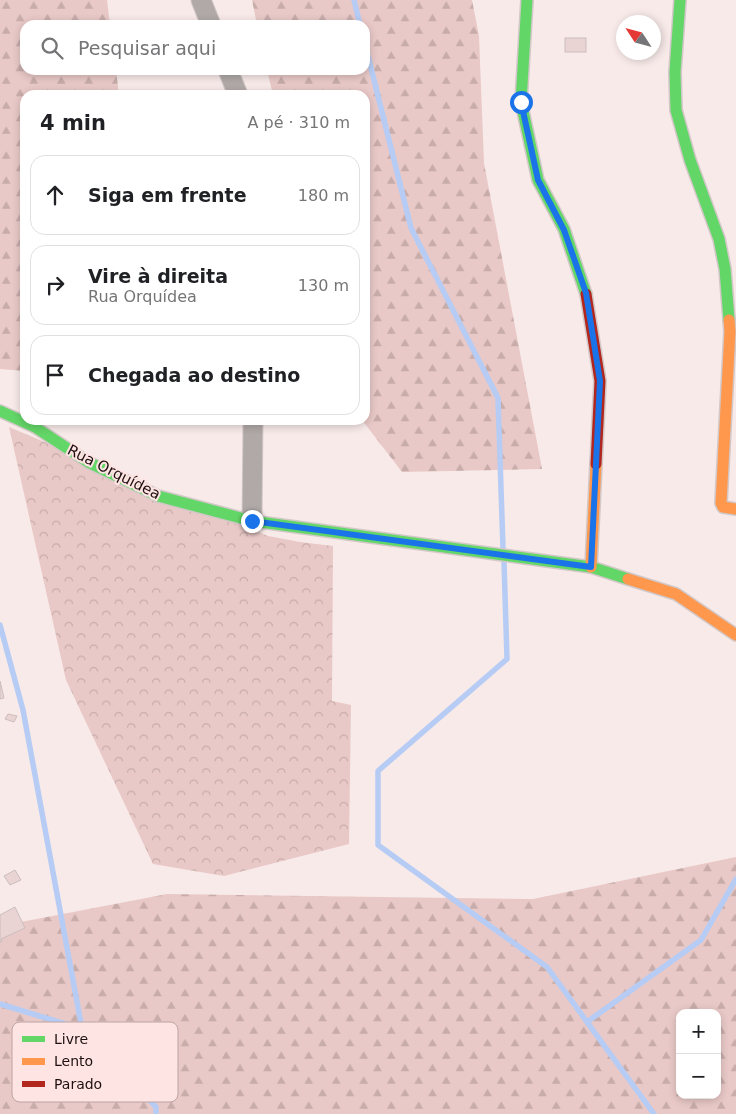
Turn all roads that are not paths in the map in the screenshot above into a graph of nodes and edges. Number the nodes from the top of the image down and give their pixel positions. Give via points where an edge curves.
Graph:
1 (200, 0) edge
2 (527, 0) edge
3 (680, 0) edge
4 (208, 20) edge
5 (230, 75) edge
6 (236, 90) edge
7 (0, 412) edge
8 (20, 420) edge
9 (30, 425) edge
10 (253, 425) edge
11 (736, 509) edge
12 (252, 521) junction
13 (591, 567) junction
14 (736, 635) edge

1 - 4 street
2 - 13 street via 521,102 538,180 564,230 586,293 600,381
3 - 11 street via 676,110 725,269 730,330 721,502 723,506
5 - 6 street
7 - 8 street, Rua Orquídea
9 - 12 street, Rua Orquídea via 88,462 158,496
10 - 12 street
12 - 13 street, Rua Orquídea
13 - 14 street, Rua Orquídea via 676,594

